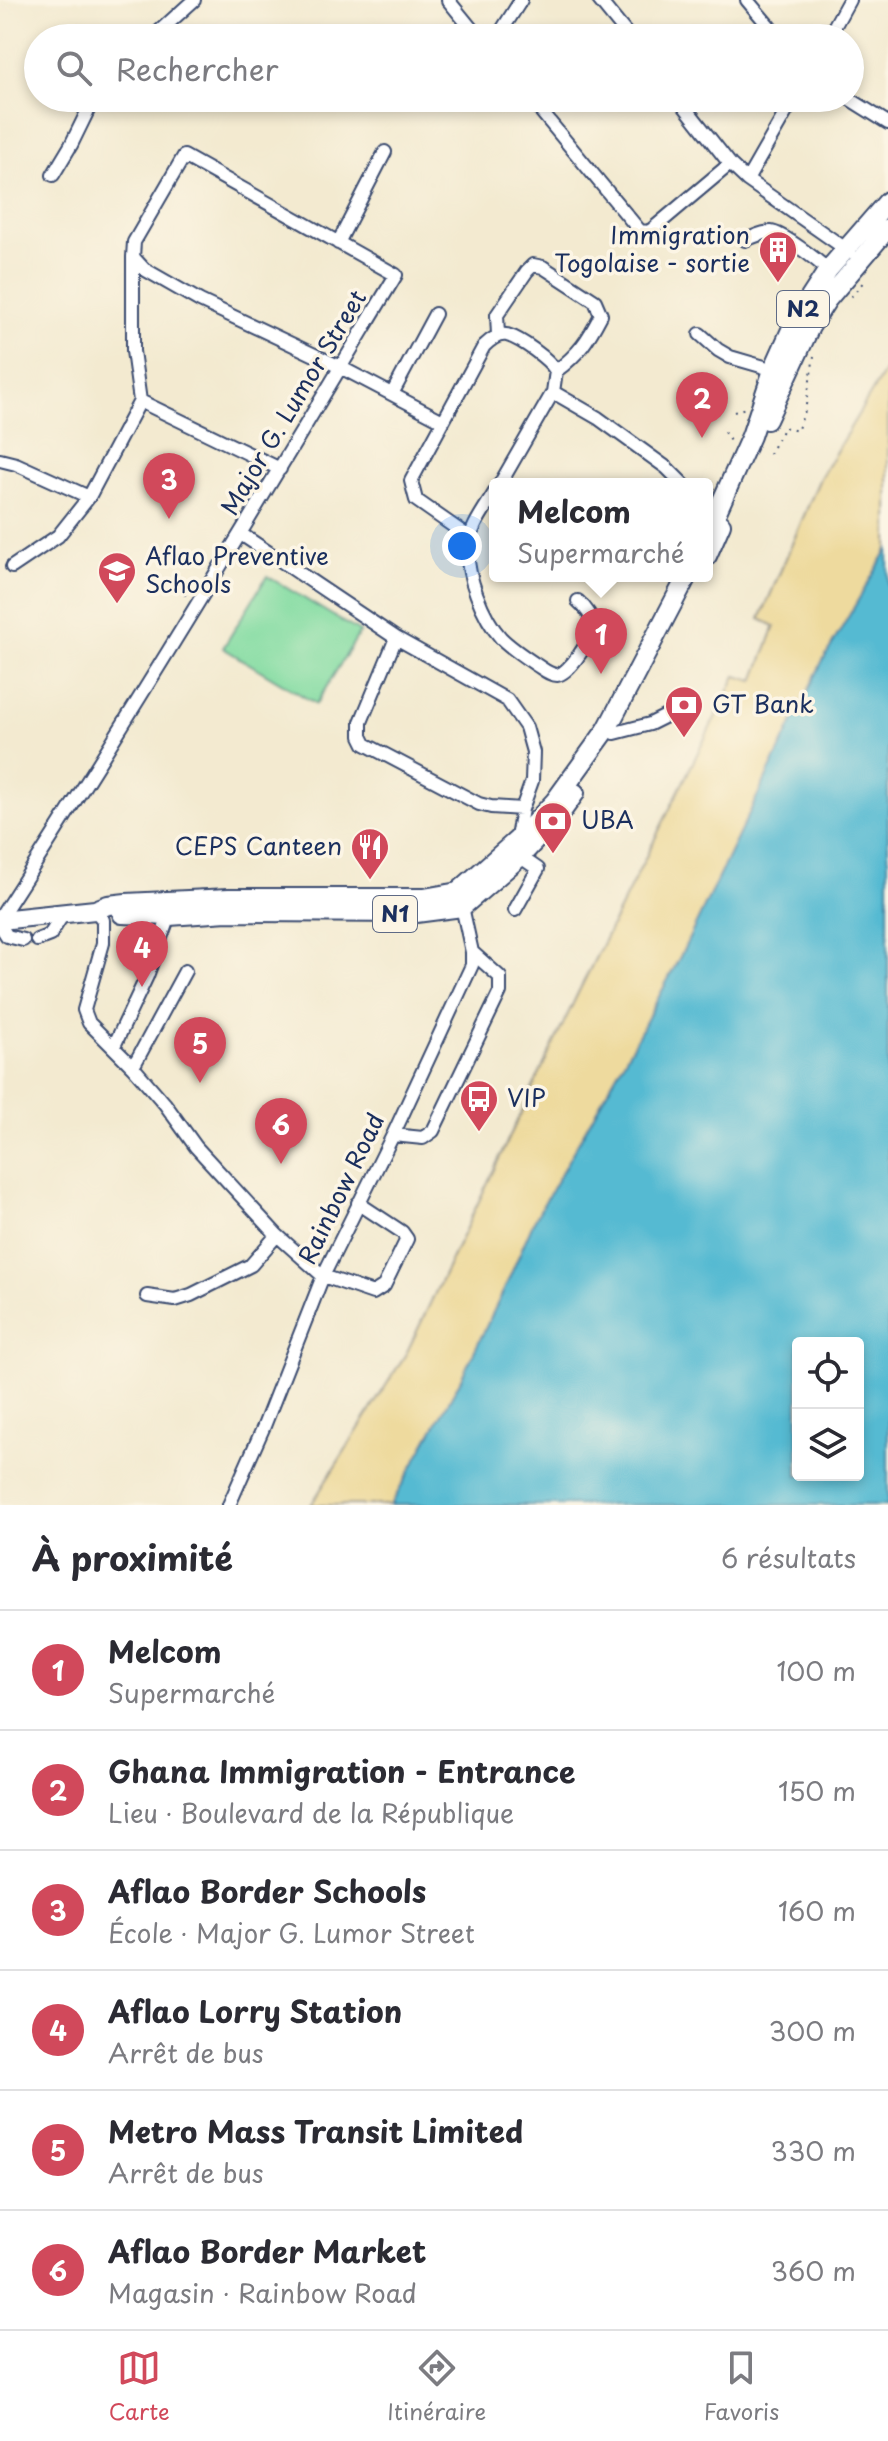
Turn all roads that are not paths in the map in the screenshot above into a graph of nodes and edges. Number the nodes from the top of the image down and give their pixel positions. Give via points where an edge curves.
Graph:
1 (194, 0) edge
2 (448, 0) edge
3 (521, 0) edge
4 (599, 0) edge
5 (747, 0) edge
6 (849, 0) edge
7 (167, 24) edge
8 (468, 24) edge
9 (506, 24) edge
10 (619, 24) edge
11 (767, 24) edge
12 (836, 24) edge
13 (864, 108) edge
14 (87, 112) edge
15 (542, 112) edge
16 (689, 112) edge
17 (786, 112) edge
18 (888, 123) edge
19 (385, 152) dead end
20 (730, 164) junction
21 (53, 175) dead end
22 (747, 180) junction
23 (888, 201) edge
24 (888, 228) edge
25 (745, 240) dead end
26 (338, 243) junction
27 (133, 257) junction
28 (858, 261) junction
29 (828, 270) junction
30 (435, 314) dead end
31 (700, 334) dead end
32 (498, 335) junction
33 (340, 367) junction
34 (556, 371) junction
35 (781, 372) junction
36 (553, 392) junction
37 (392, 394) junction
38 (140, 401) junction
39 (443, 421) junction
40 (0, 460) edge
41 (280, 469) junction
42 (503, 478) edge
43 (677, 478) edge
44 (89, 497) junction
45 (489, 502) edge
46 (713, 523) edge
47 (241, 534) junction
48 (469, 537) junction
49 (12, 567) dead end
50 (684, 582) edge
51 (694, 582) edge
52 (578, 601) dead end
53 (396, 638) junction
54 (666, 716) dead end
55 (615, 733) junction
56 (522, 809) junction
57 (518, 850) junction
58 (460, 900) junction
59 (95, 910) junction
60 (515, 910) dead end
61 (63, 914) junction
62 (169, 916) junction
63 (0, 921) edge
64 (23, 940) dead end
65 (37, 940) dead end
66 (472, 952) junction
67 (185, 971) dead end
68 (114, 1046) junction
69 (133, 1067) junction
70 (393, 1135) junction
71 (358, 1203) junction
72 (277, 1235) junction
73 (323, 1276) junction
74 (147, 1296) dead end
75 (229, 1505) edge

1 - 7 street
2 - 8 street
3 - 9 street
4 - 10 street
5 - 11 street
6 - 12 street
13 - 18 street
14 - 21 street
15 - 20 street via 640,231 649,232
16 - 20 street
17 - 22 street
19 - 26 street
20 - 22 street
22 - 28 street
23 - 28 highway, N2
24 - 28 highway, N2
25 - 29 street via 777,234
26 - 27 street via 184,156 134,242
26 - 33 street, Major G. Lumor Street via 396,275
27 - 33 street via 200,301
27 - 38 street via 133,351
28 - 29 highway, N2
28 - 35 highway, N2
29 - 35 highway, N2 via 795,321
30 - 37 street
31 - 35 street via 730,357
32 - 34 street via 519,342
32 - 34 street via 497,315 527,271 533,265 543,267 595,301 601,315 585,345
32 - 39 street via 484,346
33 - 37 street
33 - 41 street, Major G. Lumor Street
34 - 36 street
35 - 46 highway, N2 via 759,444
36 - 42 street
36 - 43 street via 611,427
37 - 39 street
38 - 41 street
38 - 44 street
39 - 48 street via 415,471 412,491 416,500
40 - 44 street
41 - 47 street, Major G. Lumor Street
44 - 49 street via 58,536
45 - 48 street
47 - 53 street
47 - 63 street, Major G. Lumor Street
48 - 52 street via 471,580 491,625 518,653 548,673 567,671 590,636 590,616
50 - 57 highway via 607,729
51 - 55 highway
53 - 56 street via 507,700 526,727 533,752 532,781
53 - 56 street via 361,722 365,744 479,804
54 - 55 street
55 - 57 highway via 560,814
56 - 57 street
57 - 58 highway
57 - 60 street via 538,869
58 - 59 highway, N1 via 229,898 126,903
58 - 62 highway, N1 via 416,913
58 - 66 street, Rainbow Road
59 - 61 highway, N1
59 - 62 highway, N1
59 - 68 street via 103,920 103,943 84,1010 89,1023
61 - 63 highway, N1
61 - 65 street via 50,935
62 - 68 street
63 - 64 street via 7,936
66 - 70 street, Rainbow Road via 472,965
66 - 70 street via 500,977 500,992 433,1131 423,1138
67 - 69 street
68 - 69 street
69 - 72 street via 196,1147
70 - 71 street, Rainbow Road
71 - 73 street, Rainbow Road
71 - 73 street via 407,1239 384,1286 373,1293
72 - 73 street
72 - 74 street via 251,1265 191,1295 175,1300
73 - 75 street, Rainbow Road

